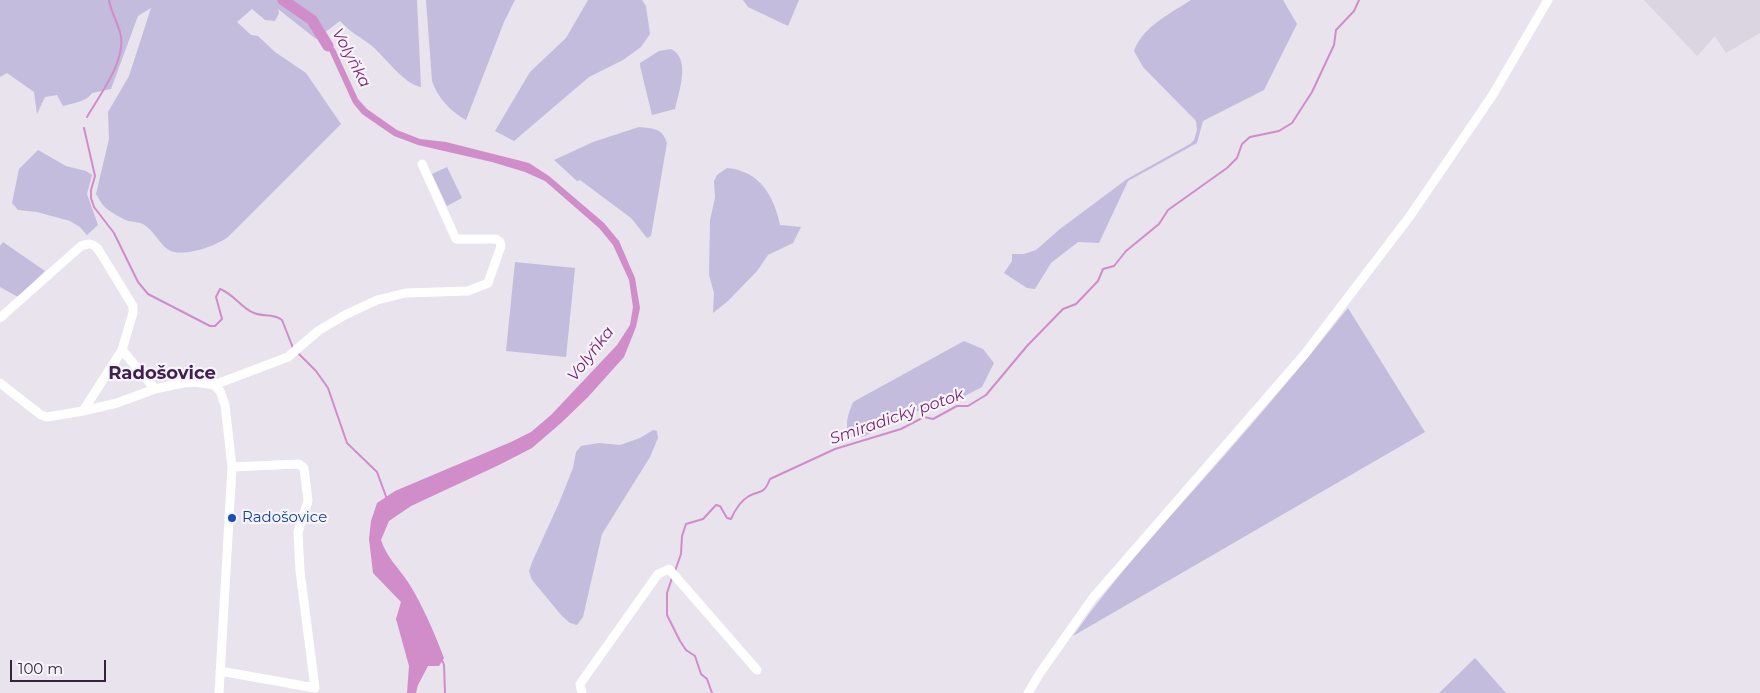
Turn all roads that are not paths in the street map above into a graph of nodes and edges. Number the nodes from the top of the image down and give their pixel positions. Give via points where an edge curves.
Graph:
1 (1548, 0) edge
2 (422, 164) dead end
3 (0, 318) edge
4 (122, 350) junction
5 (0, 383) edge
6 (214, 385) junction
7 (155, 389) junction
8 (83, 411) junction
9 (232, 467) junction
10 (757, 670) dead end
11 (220, 671) junction
12 (219, 693) edge
13 (582, 693) edge
14 (1028, 693) edge

1 - 14 street via 1492,96 1410,216 1304,355 1098,592
2 - 6 street via 456,239 496,239 500,242 488,283 468,291 406,293 377,300 318,331 288,357
3 - 4 street via 81,246 93,244 133,306
4 - 7 street
4 - 8 street
5 - 8 street via 41,415 47,417
6 - 7 street via 189,382
6 - 9 street via 225,405
7 - 8 street
9 - 11 street
9 - 11 street via 299,464 304,468 308,501 298,532 315,688
10 - 13 street via 669,569 658,574 638,600 580,684
11 - 12 street

